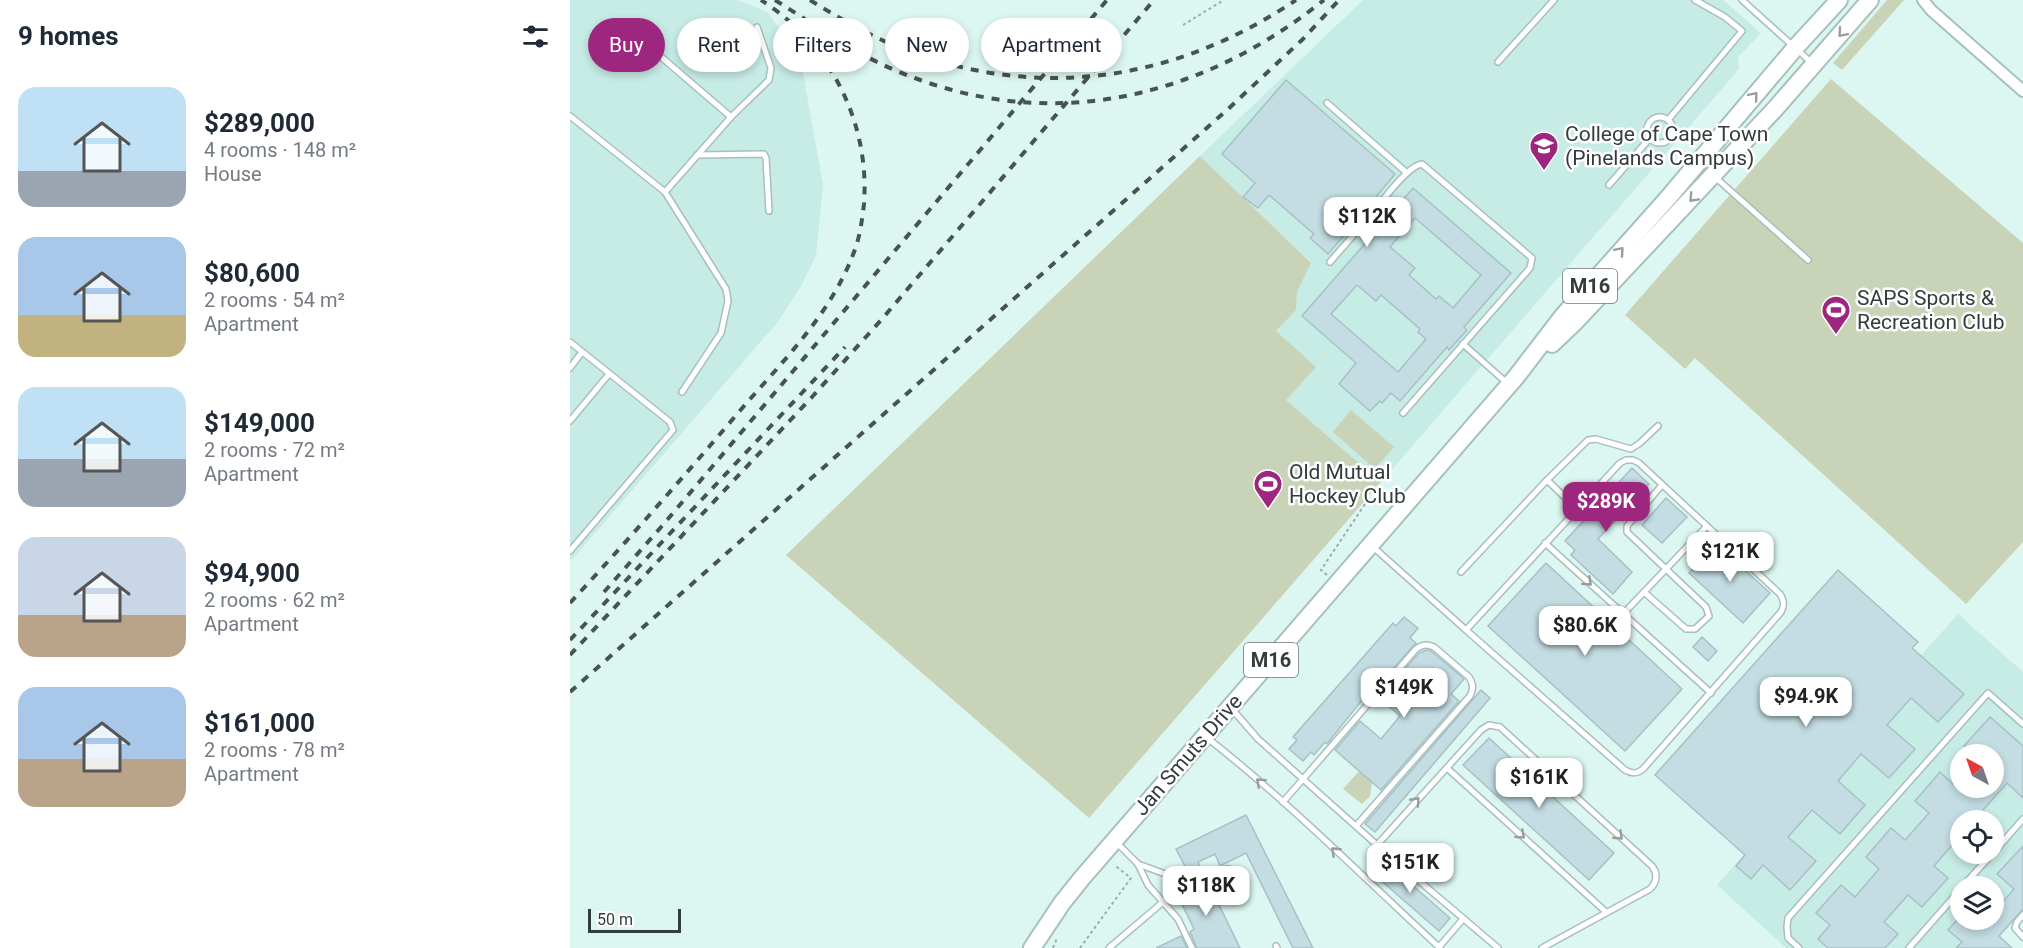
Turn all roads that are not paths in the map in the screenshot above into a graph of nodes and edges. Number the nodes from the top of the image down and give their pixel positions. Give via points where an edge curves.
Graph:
1 (1554, 0) edge
2 (1695, 0) edge
3 (1742, 0) edge
4 (1839, 0) edge
5 (1870, 0) edge
6 (1923, 0) edge
7 (761, 39) edge
8 (1795, 48) junction
9 (665, 60) edge
10 (1498, 62) dead end
11 (1814, 65) junction
12 (2023, 91) edge
13 (1327, 103) dead end
14 (570, 117) edge
15 (731, 117) junction
16 (1668, 120) junction
17 (1650, 138) junction
18 (697, 155) junction
19 (1407, 173) junction
20 (1714, 176) junction
21 (1609, 185) dead end
22 (665, 192) junction
23 (769, 211) dead end
24 (1371, 215) dead end
25 (1364, 223) dead end
26 (1808, 260) dead end
27 (1330, 262) dead end
28 (570, 342) edge
29 (1463, 344) junction
30 (582, 352) junction
31 (570, 368) edge
32 (609, 374) junction
33 (1513, 381) junction
34 (682, 392) dead end
35 (1402, 413) dead end
36 (570, 421) edge
37 (1658, 426) dead end
38 (1547, 480) junction
39 (1662, 485) junction
40 (1577, 508) junction
41 (1707, 526) junction
42 (1545, 543) junction
43 (1371, 544) junction
44 (570, 551) edge
45 (1666, 569) junction
46 (1461, 572) dead end
47 (1644, 592) junction
48 (1623, 614) junction
49 (1466, 630) junction
50 (1710, 693) junction
51 (1230, 707) junction
52 (2023, 724) edge
53 (1205, 736) junction
54 (1447, 768) junction
55 (1303, 779) junction
56 (1282, 802) junction
57 (2023, 819) edge
58 (1356, 826) junction
59 (1114, 840) junction
60 (2004, 841) edge
61 (1377, 845) junction
62 (1138, 864) junction
63 (1983, 864) edge
64 (1228, 869) dead end
65 (1973, 876) edge
66 (1163, 902) junction
67 (1950, 902) edge
68 (1606, 912) junction
69 (2023, 915) edge
70 (1463, 919) junction
71 (2023, 937) edge
72 (1032, 948) edge
73 (1109, 948) edge
74 (1192, 948) edge
75 (1439, 948) edge
76 (1498, 948) edge
77 (1542, 948) edge
78 (1799, 948) edge
79 (1909, 948) edge

1 - 10 lane
2 - 16 lane via 1742,32
3 - 8 lane
4 - 8 main road, Jan Smuts Drive / M16
5 -> 11 main road, Jan Smuts Drive / M16
6 - 12 street
7 - 15 lane via 771,68 769,80
8 - 11 lane
33 -> 8 main road, Jan Smuts Drive / M16 via 1562,317
9 - 15 lane
11 - 20 main road, Jan Smuts Drive / M16
13 - 19 lane
14 - 22 lane
15 - 18 lane
16 - 17 lane via 1661,117 1648,124
16 - 17 lane via 1673,133 1669,139 1663,143
17 - 21 lane
18 - 22 lane
18 - 23 lane via 764,154
19 - 24 lane
19 - 29 lane via 1417,164 1426,166 1532,258 1530,268
20 - 26 lane
20 -> 33 main road, Jan Smuts Drive / M16
22 - 34 lane via 726,289 728,301 722,333
25 - 27 lane
28 - 30 lane
29 - 33 lane
29 - 35 lane
30 - 31 lane
30 - 32 lane
32 - 36 lane
32 - 44 lane via 670,422 673,430
33 - 43 main road, Jan Smuts Drive / M16
37 - 38 lane via 1631,449 1588,440
38 - 40 lane
38 - 46 lane
39 - 40 lane via 1639,463 1626,460
39 - 41 lane
39 - 45 lane via 1626,529
40 - 42 lane
41 - 45 lane
41 - 50 lane via 1784,599 1781,612
42 -> 48 lane
42 - 49 lane
43 - 49 lane
43 - 51 main road, Jan Smuts Drive / M16
45 - 47 lane
45 - 47 lane via 1706,607 1707,619 1695,629 1686,629
47 - 48 lane
48 - 50 lane
49 - 50 lane via 1631,774 1643,769
51 - 53 main road, Jan Smuts Drive / M16
51 - 55 lane via 1257,740
52 - 78 lane via 1988,693 1788,918 1788,938
56 -> 53 lane
53 - 59 main road, Jan Smuts Drive / M16
61 -> 54 lane
54 -> 68 lane
54 -> 68 lane via 1485,727 1500,727 1654,869 1656,881 1650,889
55 - 56 lane
55 - 58 lane
55 - 58 lane via 1421,645 1434,647 1469,677 1473,683 1470,696
75 -> 56 lane
57 - 60 lane
58 - 61 lane
59 - 62 lane
59 - 72 main road, Jan Smuts Drive / M16 via 1062,903
61 - 70 lane
62 - 64 lane via 1179,879
62 - 66 lane
63 - 65 lane
66 - 73 lane
66 - 74 lane via 1178,919
67 - 79 lane
68 - 77 lane
69 - 71 lane via 2015,928
70 - 75 lane
70 - 76 lane

